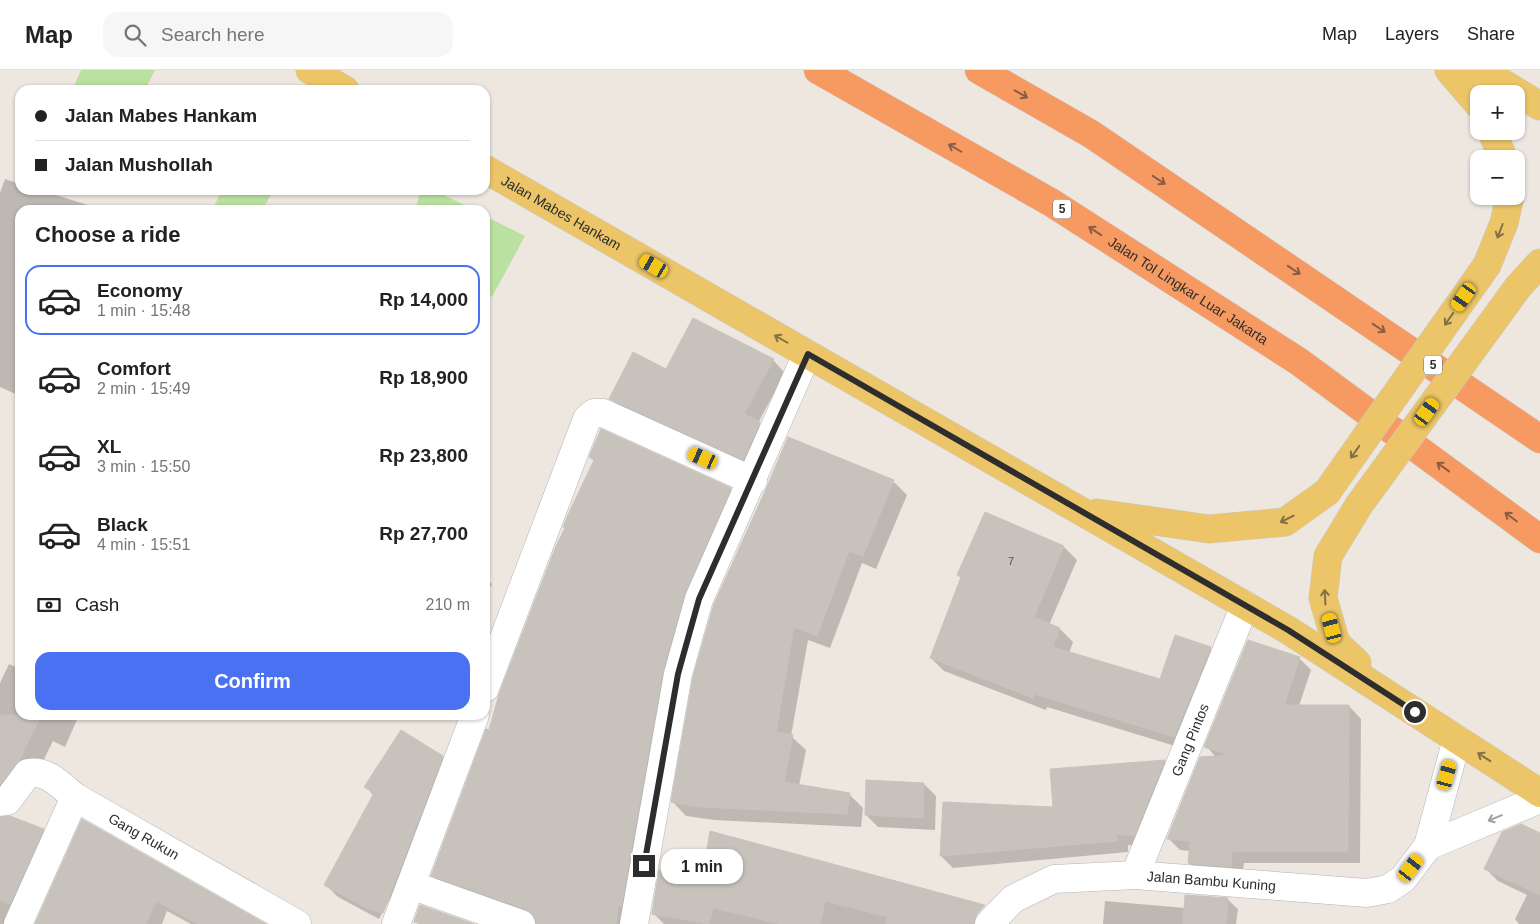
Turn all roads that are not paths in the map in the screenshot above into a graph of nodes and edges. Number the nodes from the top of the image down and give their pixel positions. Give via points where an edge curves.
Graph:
1 (310, 70) edge
2 (818, 70) edge
3 (979, 70) edge
4 (1449, 70) edge
5 (1481, 70) edge
6 (336, 85) edge
7 (1470, 94) edge
8 (1540, 106) edge
9 (490, 172) edge
10 (1508, 205) edge
11 (1540, 263) edge
12 (808, 354) junction
13 (1540, 439) edge
14 (753, 481) junction
15 (1082, 511) junction
16 (1540, 539) edge
17 (1245, 605) junction
18 (490, 675) edge
19 (1401, 702) junction
20 (473, 720) edge
21 (1457, 739) junction
22 (1540, 793) edge
23 (75, 797) junction
24 (1540, 798) edge
25 (0, 802) edge
26 (1428, 846) junction
27 (1135, 875) junction
28 (411, 885) junction
29 (18, 924) edge
30 (297, 924) edge
31 (396, 924) edge
32 (521, 924) edge
33 (634, 924) edge
34 (988, 924) edge

1 - 6 main road
16 -> 2 highway, Jalan Tol Lingkar Luar Jakarta / 5 via 1298,361 1052,203
3 -> 13 highway, 5 via 1091,134
4 - 7 main road
5 - 8 main road
12 -> 9 main road, Jalan Mabes Hankam
10 -> 15 main road, bridge via 1487,265 1327,492 1285,522 1210,529
19 -> 11 main road, bridge via 1336,643 1324,598 1328,556 1359,505 1518,287
12 - 14 street
12 - 15 main road, Jalan Mabes Hankam
14 - 18 street via 603,413 594,413 587,419
14 - 33 street via 699,599 687,636
15 - 17 main road, Jalan Mabes Hankam
17 - 19 main road, Jalan Mabes Hankam
17 - 27 street, Gang Pintos
19 - 21 main road, Jalan Mabes Hankam
20 - 28 street
22 -> 21 main road, Jalan Mabes Hankam
21 - 26 street, Jalan Bambu Kuning
23 - 25 street, Gang Rukun via 47,775 36,772 28,773 7,801
23 - 29 street
23 - 30 street, Gang Rukun
24 -> 26 street, Jalan Bambu Kuning
26 - 27 street, Jalan Bambu Kuning via 1403,879 1388,889 1367,893
27 - 34 street, Jalan Bambu Kuning via 1054,879 1013,899
28 - 31 street
28 - 32 street

